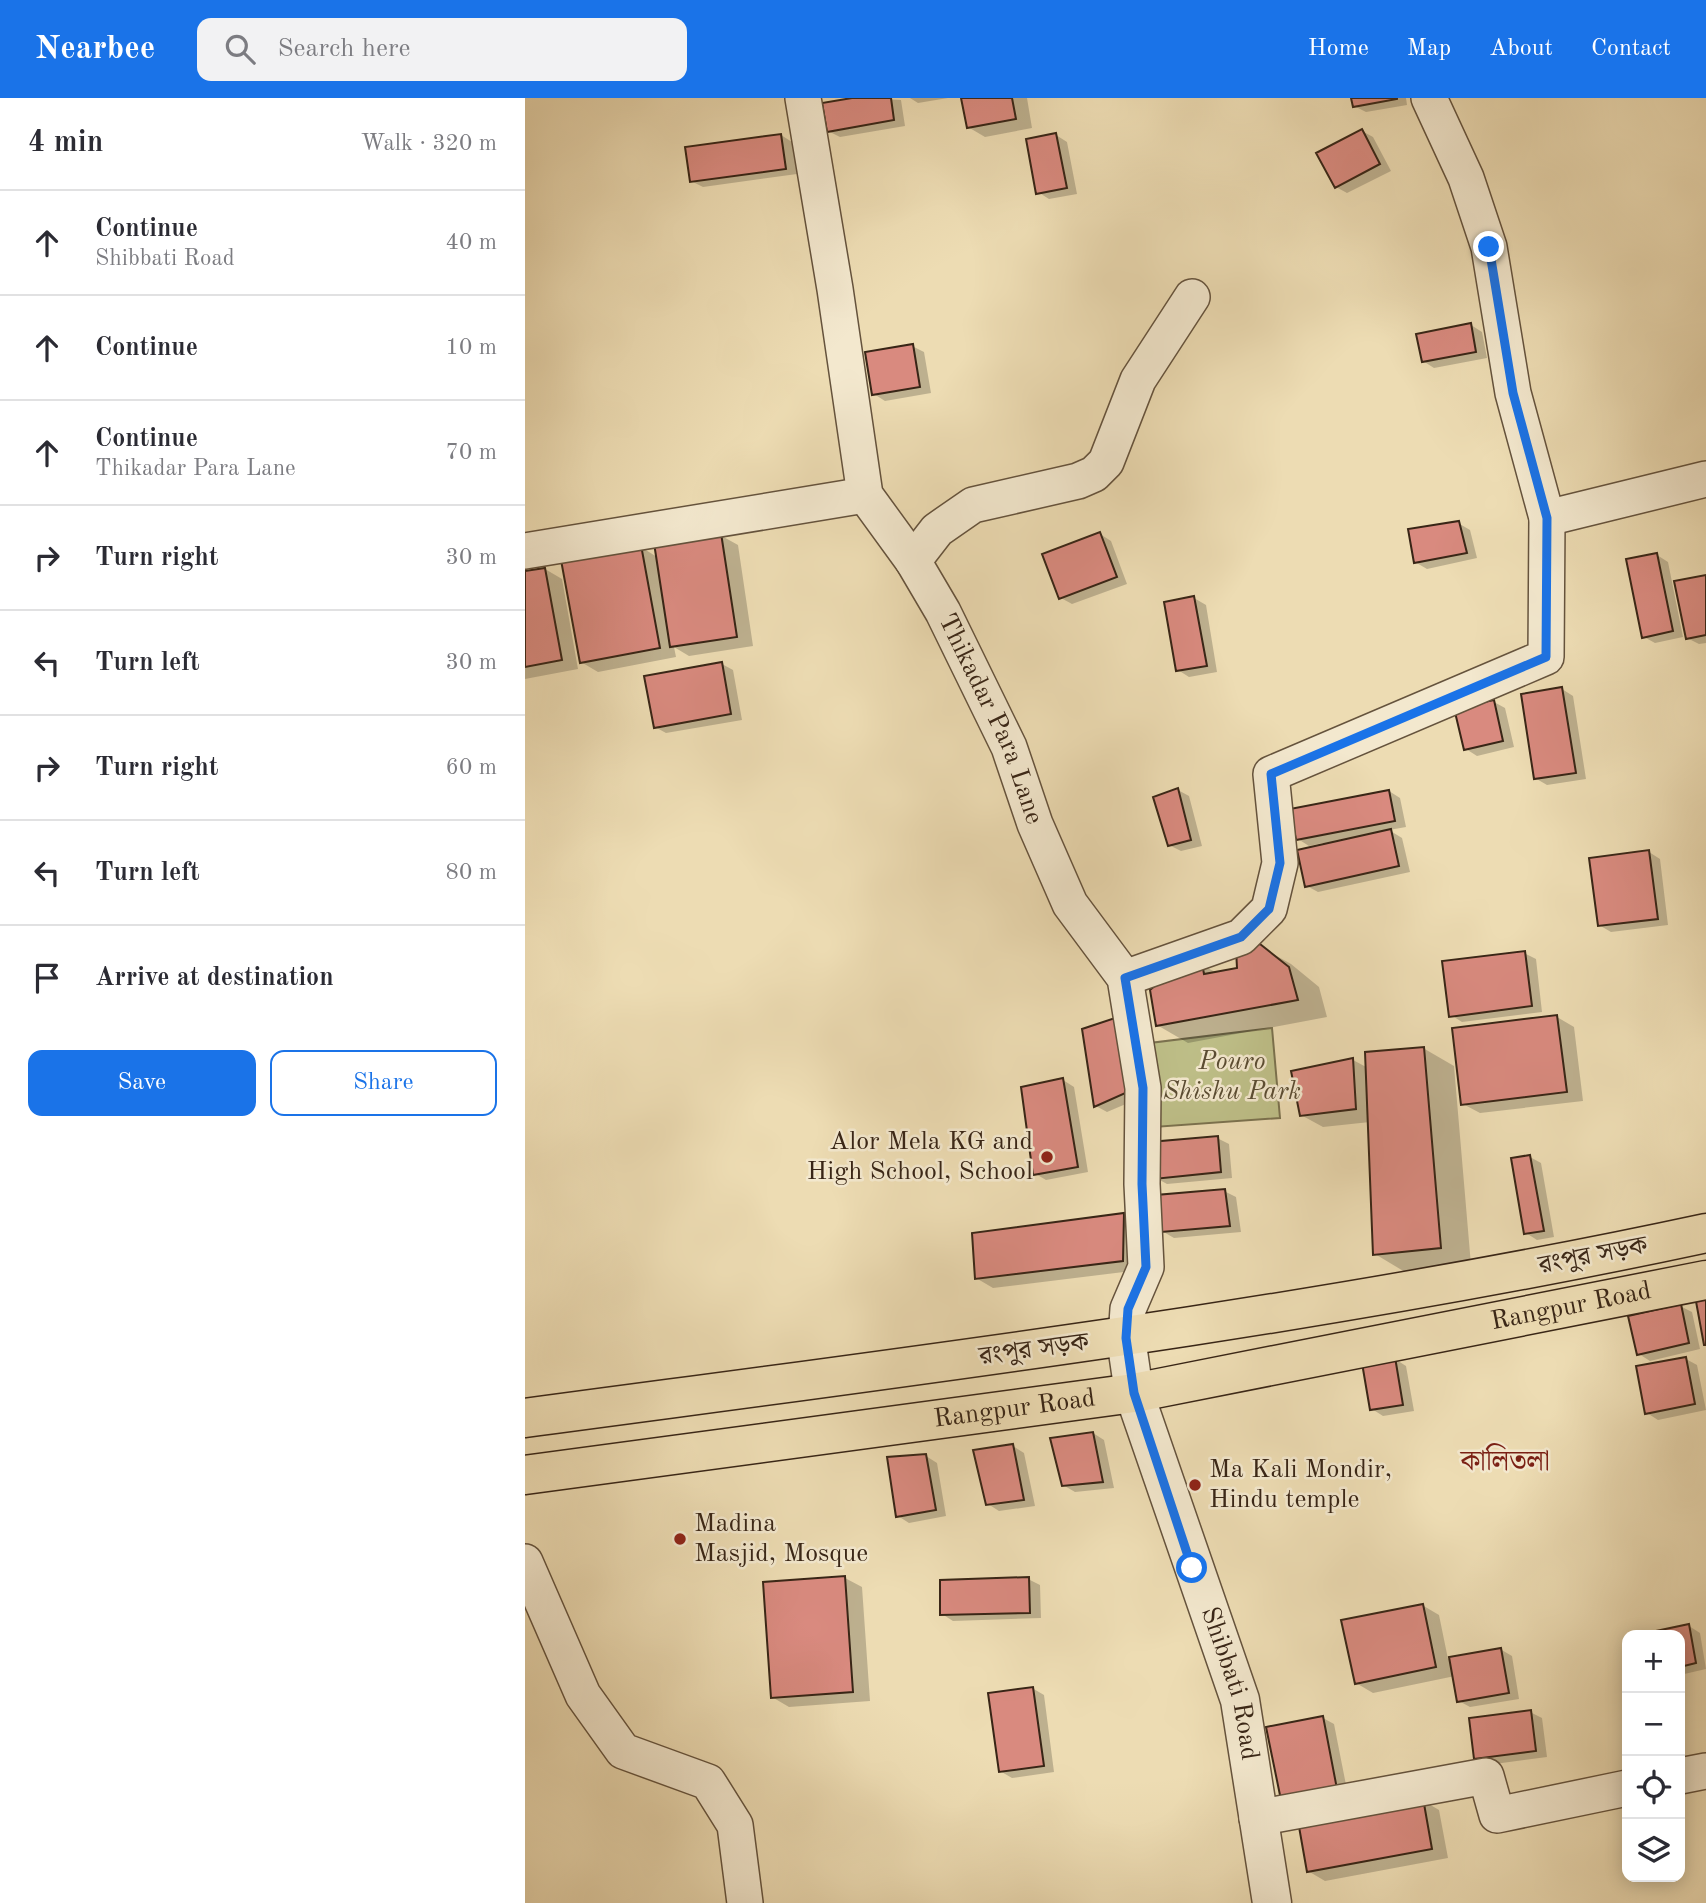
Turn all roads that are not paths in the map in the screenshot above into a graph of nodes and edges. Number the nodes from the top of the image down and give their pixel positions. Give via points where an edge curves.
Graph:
1 (803, 98) edge
2 (1429, 98) edge
3 (1192, 297) dead end
4 (1706, 479) edge
5 (865, 495) junction
6 (1547, 518) junction
7 (525, 551) edge
8 (913, 561) junction
9 (1125, 978) junction
10 (1706, 1233) edge
11 (1706, 1280) edge
12 (1126, 1338) junction
13 (1134, 1393) junction
14 (525, 1418) edge
15 (525, 1475) edge
16 (525, 1562) edge
17 (1706, 1771) edge
18 (1685, 1775) edge
19 (1622, 1789) edge
20 (1257, 1818) junction
21 (745, 1903) edge
22 (1272, 1903) edge

1 - 5 street, Thikadar Para Lane
2 - 6 street via 1466,178 1489,247 1513,393
3 - 8 street via 1138,380 1106,462 1094,474 973,505 937,530
4 - 6 street
5 - 7 street
5 - 8 street, Thikadar Para Lane
6 - 9 street via 1546,657 1271,774 1280,863 1269,909 1241,937
8 - 9 street, Thikadar Para Lane via 1009,747 1035,824 1070,904
9 - 12 street, Thikadar Para Lane via 1143,1088 1146,1267 1128,1309
10 - 12 highway, রংপুর সড়ক
11 - 13 highway, Rangpur Road
12 - 13 street, Shibbati Road
12 - 14 highway, রংপুর সড়ক
13 - 15 highway, Rangpur Road
13 - 20 street, Shibbati Road via 1240,1700
16 - 21 street via 583,1695 623,1751 708,1782 735,1825
17 - 18 street
19 - 20 street via 1497,1815 1486,1776
20 - 22 street, Shibbati Road

